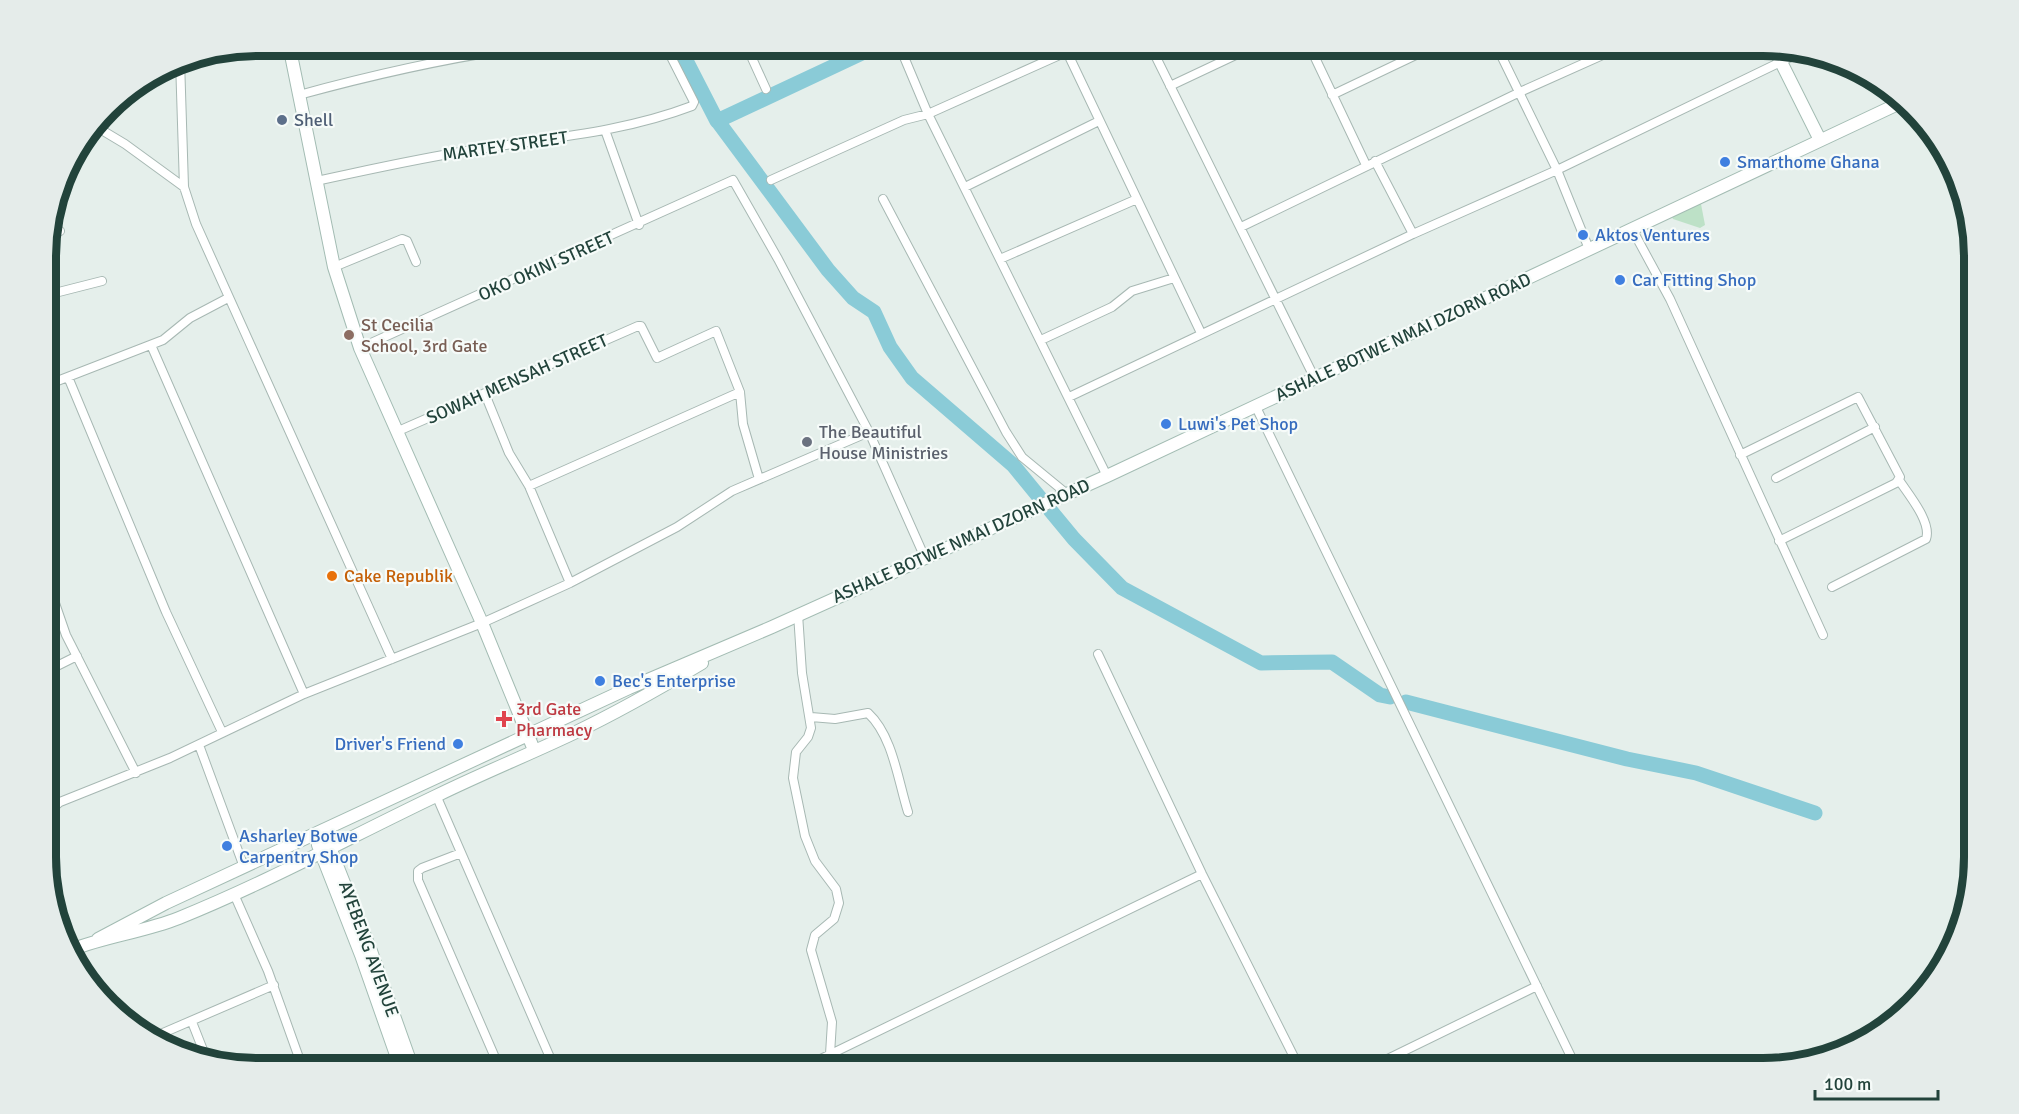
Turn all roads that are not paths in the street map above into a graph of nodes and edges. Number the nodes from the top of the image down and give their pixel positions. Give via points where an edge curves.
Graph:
1 (291, 56) edge
2 (458, 56) edge
3 (670, 56) edge
4 (751, 56) edge
5 (903, 56) edge
6 (1058, 56) edge
7 (1069, 56) edge
8 (1155, 56) edge
9 (1234, 56) edge
10 (1314, 56) edge
11 (1414, 56) edge
12 (1502, 56) edge
13 (1600, 56) edge
14 (1778, 57) edge
15 (1791, 57) edge
16 (1781, 62) junction
17 (180, 71) edge
18 (1170, 86) junction
19 (766, 89) dead end
20 (1520, 92) junction
21 (299, 94) junction
22 (1332, 95) junction
23 (1895, 105) edge
24 (928, 114) junction
25 (1099, 121) junction
26 (101, 130) edge
27 (605, 130) junction
28 (1820, 140) junction
29 (1375, 161) junction
30 (1366, 165) junction
31 (1557, 170) junction
32 (771, 180) dead end
33 (316, 181) junction
34 (184, 187) junction
35 (964, 187) junction
36 (883, 199) dead end
37 (1137, 199) junction
38 (639, 225) junction
39 (1241, 227) junction
40 (1632, 229) junction
41 (57, 231) edge
42 (60, 231) dead end
43 (1413, 234) junction
44 (1589, 249) junction
45 (1000, 259) junction
46 (416, 262) dead end
47 (334, 267) junction
48 (1174, 278) junction
49 (102, 281) dead end
50 (56, 293) edge
51 (228, 298) junction
52 (1277, 298) junction
53 (1201, 333) junction
54 (1041, 340) junction
55 (151, 345) junction
56 (360, 348) junction
57 (68, 377) junction
58 (1315, 379) junction
59 (56, 382) edge
60 (740, 392) junction
61 (485, 394) junction
62 (1069, 397) junction
63 (1256, 407) junction
64 (1875, 427) junction
65 (396, 432) junction
66 (869, 432) junction
67 (1740, 455) junction
68 (1107, 476) junction
69 (1776, 478) dead end
70 (759, 479) junction
71 (1899, 480) junction
72 (529, 486) junction
73 (1067, 494) junction
74 (1779, 541) junction
75 (925, 558) junction
76 (570, 583) junction
77 (1832, 587) dead end
78 (56, 603) edge
79 (798, 614) junction
80 (482, 623) junction
81 (1823, 634) dead end
82 (739, 641) junction
83 (1098, 654) dead end
84 (77, 656) junction
85 (392, 659) junction
86 (56, 666) edge
87 (304, 694) junction
88 (811, 717) junction
89 (222, 732) junction
90 (528, 736) junction
91 (199, 745) junction
92 (534, 750) junction
93 (136, 773) junction
94 (436, 795) junction
95 (56, 805) edge
96 (908, 813) dead end
97 (318, 833) junction
98 (355, 836) junction
99 (326, 849) junction
100 (461, 853) junction
101 (300, 862) junction
102 (244, 867) junction
103 (1202, 874) junction
104 (336, 876) junction
105 (234, 894) junction
106 (98, 939) junction
107 (77, 948) edge
108 (274, 985) junction
109 (1537, 986) junction
110 (192, 1022) junction
111 (160, 1034) edge
112 (204, 1052) edge
113 (830, 1054) junction
114 (299, 1058) edge
115 (397, 1058) edge
116 (409, 1058) edge
117 (495, 1058) edge
118 (550, 1058) edge
119 (822, 1058) edge
120 (1294, 1058) edge
121 (1390, 1058) edge
122 (1572, 1058) edge

1 - 21 main road
2 - 21 street
3 - 27 street, MARTEY STREET via 692,106
4 - 19 street
5 - 24 street
6 - 24 street
7 - 25 street
8 - 18 street
9 - 18 street
10 - 22 street
11 - 22 street
12 - 20 street
13 - 20 street
14 - 16 main road
15 - 16 street
16 - 28 main road
16 - 31 street
17 - 34 street
18 - 39 street
20 - 29 street
20 - 31 street
21 - 33 main road
22 - 30 street
23 - 28 main road, ASHALE BOTWE NMAI DZORN ROAD
24 - 32 street via 904,120
24 - 35 street
25 - 35 street
25 - 37 street
26 - 34 street
27 - 33 street, MARTEY STREET via 474,149
27 - 38 street
28 - 40 main road, ASHALE BOTWE NMAI DZORN ROAD
29 - 30 street
29 - 43 street
30 - 39 street
31 - 43 street
31 - 44 street
33 - 47 main road
34 - 51 street
35 - 45 street
36 - 73 street via 1006,432 1022,457
37 - 45 street
37 - 48 street
38 - 56 street, OKO OKINI STREET
38 - 66 street, OKO OKINI STREET via 730,180 738,184
39 - 52 street
40 - 44 main road, ASHALE BOTWE NMAI DZORN ROAD
40 - 67 street via 1670,299
41 - 42 street
43 - 52 street
44 - 58 main road, ASHALE BOTWE NMAI DZORN ROAD
45 - 54 street
46 - 47 street via 402,238
47 - 56 main road
48 - 53 street
48 - 54 street via 1132,291 1112,307
49 - 50 street
51 - 55 street
51 - 85 street
52 - 53 street
52 - 58 street
53 - 62 street
54 - 62 street
55 - 57 street
55 - 87 street
56 - 65 main road
57 - 59 street
57 - 89 street via 166,612
58 - 63 main road, ASHALE BOTWE NMAI DZORN ROAD
60 - 61 street, SOWAH MENSAH STREET via 717,331 657,358 638,326
60 - 70 street via 743,424
60 - 72 street
61 - 65 street, SOWAH MENSAH STREET
61 - 72 street via 509,453
62 - 68 street
63 - 68 main road, ASHALE BOTWE NMAI DZORN ROAD
63 - 109 street
64 - 67 street via 1858,397
64 - 69 street
64 - 71 street
65 - 80 main road
66 - 70 street
66 - 75 street
67 - 74 street
68 - 73 main road, ASHALE BOTWE NMAI DZORN ROAD
70 - 76 street via 732,490 677,527
71 - 74 street
71 - 77 street via 1924,520 1926,539
72 - 76 street
73 - 75 main road, ASHALE BOTWE NMAI DZORN ROAD
74 - 81 street
75 - 79 main road, ASHALE BOTWE NMAI DZORN ROAD
76 - 80 street
78 - 84 street
79 - 82 main road, ASHALE BOTWE NMAI DZORN ROAD
79 - 88 street via 802,674
80 - 85 street
80 - 90 main road
82 - 90 main road, ASHALE BOTWE NMAI DZORN ROAD
82 - 92 main road, ASHALE BOTWE NMAI DZORN ROAD via 640,699
83 - 103 street
84 - 86 street
84 - 93 street
85 - 87 street
87 - 89 street
88 - 96 street via 835,719 868,713 887,743
88 - 113 street via 808,737 796,752 793,778 807,843 838,894 838,911 819,930 812,950 832,1022
89 - 91 street
90 - 92 main road
90 - 97 main road, ASHALE BOTWE NMAI DZORN ROAD
91 - 93 street
91 - 102 street
92 - 94 main road, ASHALE BOTWE NMAI DZORN ROAD
93 - 95 street
94 - 98 main road, ASHALE BOTWE NMAI DZORN ROAD
94 - 100 street
97 - 99 main road, AYEBENG AVENUE
97 - 102 main road, ASHALE BOTWE NMAI DZORN ROAD
98 - 99 main road, ASHALE BOTWE NMAI DZORN ROAD
98 - 104 main road via 340,853
99 - 101 main road, ASHALE BOTWE NMAI DZORN ROAD
99 - 104 main road, AYEBENG AVENUE
100 - 117 street via 422,868 417,876
100 - 118 street
101 - 104 main road via 318,864
101 - 105 main road, ASHALE BOTWE NMAI DZORN ROAD
102 - 106 main road, ASHALE BOTWE NMAI DZORN ROAD
103 - 113 street
103 - 120 street
104 - 115 main road, AYEBENG AVENUE
104 - 116 main road, AYEBENG AVENUE
105 - 106 main road, ASHALE BOTWE NMAI DZORN ROAD via 177,919 125,936
105 - 108 street
106 - 107 main road, ASHALE BOTWE NMAI DZORN ROAD
108 - 110 street
108 - 114 street
109 - 121 street
109 - 122 street
110 - 111 street
110 - 112 street
113 - 119 street

